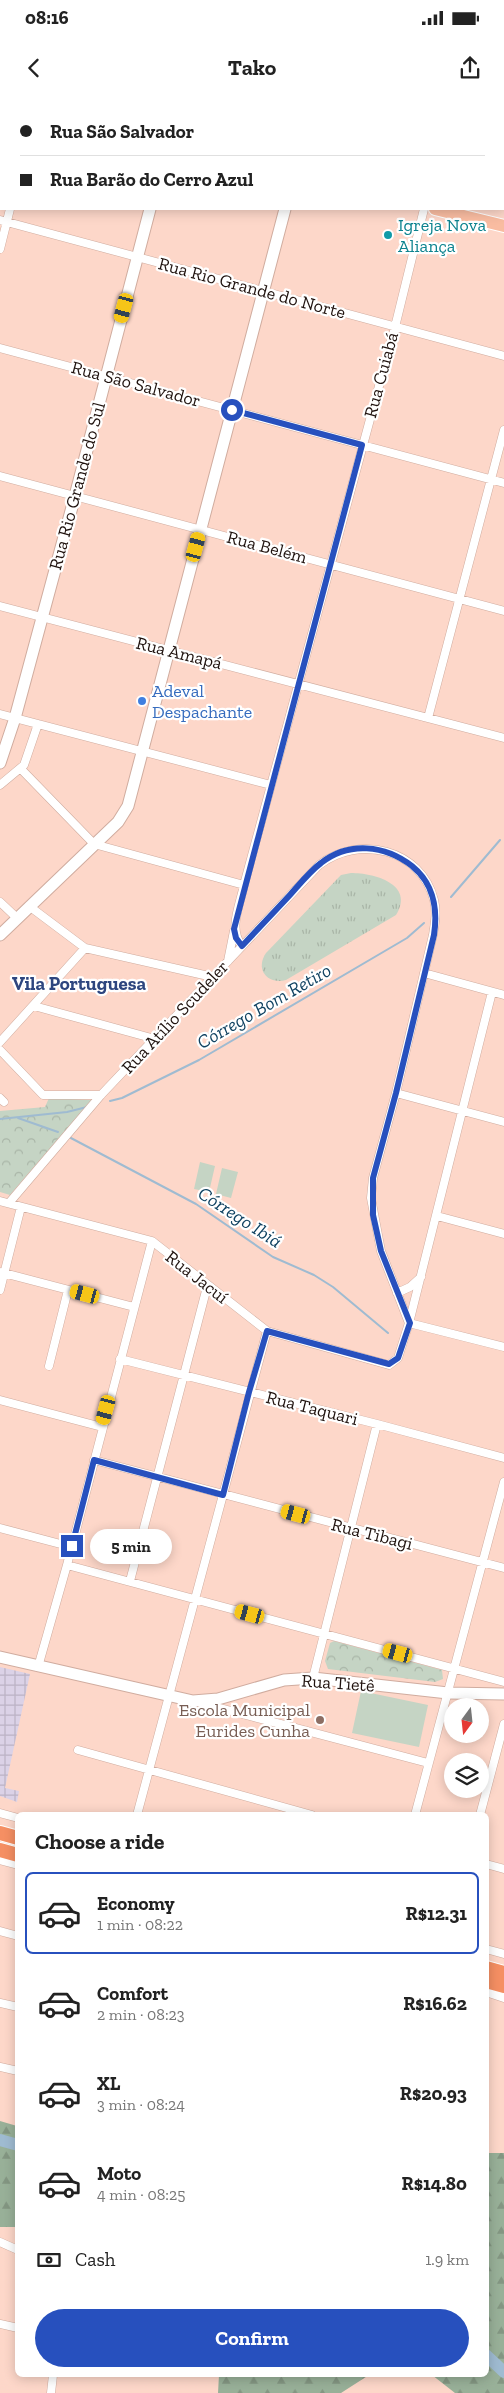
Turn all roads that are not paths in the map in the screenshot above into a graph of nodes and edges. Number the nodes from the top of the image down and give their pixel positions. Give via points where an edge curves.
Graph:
1 (9, 210) edge
2 (150, 210) edge
3 (286, 210) edge
4 (424, 210) edge
5 (439, 210) edge
6 (3, 221) edge
7 (504, 226) edge
8 (0, 249) edge
9 (138, 258) junction
10 (264, 291) junction
11 (394, 326) junction
12 (0, 348) edge
13 (504, 356) edge
14 (106, 376) junction
15 (232, 410) junction
16 (504, 430) edge
17 (362, 445) junction
18 (0, 476) edge
19 (491, 480) junction
20 (504, 483) edge
21 (75, 496) junction
22 (201, 530) junction
23 (329, 564) junction
24 (460, 599) junction
25 (0, 606) edge
26 (504, 611) edge
27 (42, 618) junction
28 (169, 650) junction
29 (299, 684) junction
30 (0, 714) edge
31 (15, 718) junction
32 (428, 718) junction
33 (38, 724) junction
34 (504, 738) edge
35 (143, 750) junction
36 (0, 763) edge
37 (21, 769) junction
38 (271, 784) junction
39 (0, 785) edge
40 (94, 844) junction
41 (244, 885) junction
42 (0, 902) edge
43 (29, 906) junction
44 (17, 918) junction
45 (234, 929) junction
46 (0, 935) edge
47 (242, 946) junction
48 (85, 948) junction
49 (228, 961) junction
50 (424, 973) junction
51 (213, 977) junction
52 (492, 992) junction
53 (504, 995) edge
54 (34, 1006) junction
55 (155, 1039) junction
56 (0, 1042) edge
57 (0, 1050) edge
58 (396, 1093) junction
59 (101, 1095) junction
60 (463, 1112) junction
61 (504, 1122) edge
62 (0, 1201) edge
63 (9, 1203) junction
64 (22, 1207) junction
65 (438, 1216) junction
66 (504, 1234) edge
67 (152, 1241) junction
68 (2, 1272) edge
69 (422, 1276) junction
70 (207, 1286) junction
71 (0, 1290) edge
72 (68, 1290) junction
73 (397, 1293) junction
74 (134, 1307) junction
75 (410, 1323) junction
76 (267, 1331) junction
77 (504, 1347) edge
78 (120, 1359) junction
79 (49, 1366) dead end
80 (183, 1376) junction
81 (249, 1392) junction
82 (0, 1400) edge
83 (377, 1424) junction
84 (102, 1427) junction
85 (504, 1458) edge
86 (94, 1460) junction
87 (157, 1477) junction
88 (504, 1482) edge
89 (223, 1495) junction
90 (0, 1528) edge
91 (350, 1528) junction
92 (72, 1546) junction
93 (482, 1562) junction
94 (68, 1565) junction
95 (504, 1568) edge
96 (130, 1580) junction
97 (195, 1599) junction
98 (323, 1634) junction
99 (0, 1658) edge
100 (38, 1667) junction
101 (454, 1668) junction
102 (313, 1678) junction
103 (504, 1682) edge
104 (448, 1693) junction
105 (504, 1694) edge
106 (170, 1696) junction
107 (232, 1699) junction
108 (216, 1703) junction
109 (229, 1710) junction
110 (240, 1713) junction
111 (504, 1724) edge
112 (78, 1750) dead end
113 (428, 1763) junction
114 (150, 1769) junction
115 (138, 1812) edge
116 (301, 1812) edge
117 (415, 1812) edge
118 (481, 1812) edge
119 (0, 1813) edge
120 (15, 1817) edge
121 (0, 1833) edge
122 (15, 1837) edge
123 (0, 1850) edge
124 (15, 1854) edge
125 (0, 1860) edge
126 (15, 1864) edge
127 (489, 1865) edge
128 (504, 1869) edge
129 (0, 1931) edge
130 (15, 1935) edge
131 (489, 1950) edge
132 (504, 1954) edge
133 (489, 1969) edge
134 (504, 1973) edge
135 (489, 1982) edge
136 (489, 1992) edge
137 (503, 1992) edge
138 (0, 2002) edge
139 (15, 2006) edge
140 (0, 2066) edge
141 (15, 2070) edge
142 (0, 2242) edge
143 (15, 2249) edge
144 (0, 2324) edge
145 (15, 2327) edge
146 (53, 2377) edge
147 (51, 2393) edge

1 - 6 street
2 - 9 street, Rua Rio Grande do Sul
3 - 10 street
4 - 11 street, Rua Cuiabá
5 - 7 main road
6 - 8 street
6 - 9 street, Rua Rio Grande do Norte
9 - 10 street, Rua Rio Grande do Norte
9 - 14 street, Rua Rio Grande do Sul
10 - 11 street, Rua Rio Grande do Norte
10 - 15 street
11 - 13 street, Rua Rio Grande do Norte
11 - 17 street, Rua Cuiabá
12 - 14 street, Rua São Salvador
14 - 15 street, Rua São Salvador
14 - 21 street, Rua Rio Grande do Sul
15 - 17 street, Rua São Salvador
15 - 22 street
16 - 19 street
17 - 19 street, Rua São Salvador
17 - 23 street, Rua Cuiabá
18 - 21 street, Rua Belém
19 - 20 street, Rua São Salvador
19 - 24 street
21 - 22 street, Rua Belém
21 - 27 street, Rua Rio Grande do Sul
22 - 23 street, Rua Belém
22 - 28 street
23 - 24 street, Rua Belém
23 - 29 street, Rua Cuiabá
24 - 26 street, Rua Belém
24 - 32 street
25 - 27 street, Rua Amapá
27 - 28 street, Rua Amapá
27 - 31 street, Rua Rio Grande do Sul
28 - 29 street, Rua Amapá
28 - 35 street
29 - 32 street, Rua Amapá
29 - 38 street, Rua Cuiabá
30 - 31 street
31 - 33 street
31 - 36 street, Rua Rio Grande do Sul
32 - 34 street, Rua Amapá
33 - 35 street
33 - 37 street
35 - 38 street
35 - 40 street via 128,806 118,822
37 - 39 street
37 - 40 street
38 - 41 street, Rua Cuiabá
40 - 41 street
40 - 43 street
41 - 45 street, Rua Cuiabá
42 - 44 street
43 - 44 street
43 - 48 street
44 - 46 street
45 - 47 street
45 - 49 street, Rua Cuiabá
47 - 49 street, Rua Atílio Scudeler
47 - 50 street, Rua Atílio Scudeler via 322,862 356,848 374,848 389,852 417,870 431,892 435,924
48 - 51 street
48 - 54 street
49 - 51 street, Rua Atílio Scudeler
50 - 52 street
50 - 58 street, Rua Atílio Scudeler
51 - 55 street, Rua Atílio Scudeler
52 - 53 street
52 - 60 street
54 - 55 street
54 - 56 street
55 - 59 street, Rua Atílio Scudeler
57 - 59 street via 43,1095
58 - 60 street
58 - 73 street, Rua Atílio Scudeler via 373,1178 372,1198 381,1251
59 - 63 street, Rua Atílio Scudeler
60 - 61 street
60 - 65 street
62 - 63 street, Rua Jacuí
63 - 64 street, Rua Jacuí
64 - 67 street, Rua Jacuí
64 - 68 street
65 - 66 street
65 - 69 street
67 - 70 street, Rua Jacuí
67 - 74 street
68 - 71 street
68 - 72 street
69 - 73 street via 410,1288
69 - 75 street
70 - 76 street, Rua Jacuí
70 - 80 street
72 - 74 street
72 - 79 street
73 - 75 street, Rua Atílio Scudeler
74 - 78 street
75 - 76 street, Rua Jacuí via 398,1358 389,1364
75 - 77 street
76 - 81 street
78 - 80 street, Rua Taquari
78 - 84 street
80 - 81 street, Rua Taquari
80 - 87 street
81 - 83 street, Rua Taquari
81 - 89 street
82 - 84 street
83 - 85 street, Rua Taquari
83 - 91 street
84 - 86 street
86 - 87 street, Rua Tibagi
86 - 92 street
87 - 89 street, Rua Tibagi
87 - 96 street
88 - 93 street
89 - 91 street, Rua Tibagi
89 - 97 street
90 - 92 street
91 - 93 street, Rua Tibagi
91 - 98 street
92 - 94 street
93 - 95 street, Rua Tibagi
93 - 101 street
94 - 96 street
94 - 100 street
96 - 97 street
97 - 98 street
97 - 106 street
98 - 101 street
98 - 102 street
99 - 100 street, Rua Tietê
100 - 106 street, Rua Tietê
101 - 103 street
101 - 104 street
102 - 104 street, Rua Tietê
102 - 107 street, Rua Tietê via 264,1684
104 - 105 street, Rua Tietê
104 - 113 street
106 - 108 street, Rua Tietê
106 - 114 street
107 - 108 street, Rua Tietê
107 - 109 street
107 - 110 street
108 - 109 street
109 - 110 street
110 - 113 street
111 - 118 street
112 - 114 street
113 - 117 street
114 - 115 street
114 - 116 street
119 - 120 street
121 - 122 highway
123 - 124 highway
125 - 126 street
127 - 128 street
129 - 130 street
131 - 132 street
133 - 134 highway
135 - 137 highway
136 - 137 street
138 - 139 street
140 - 141 street
142 - 143 street
144 - 145 street
146 - 147 street

